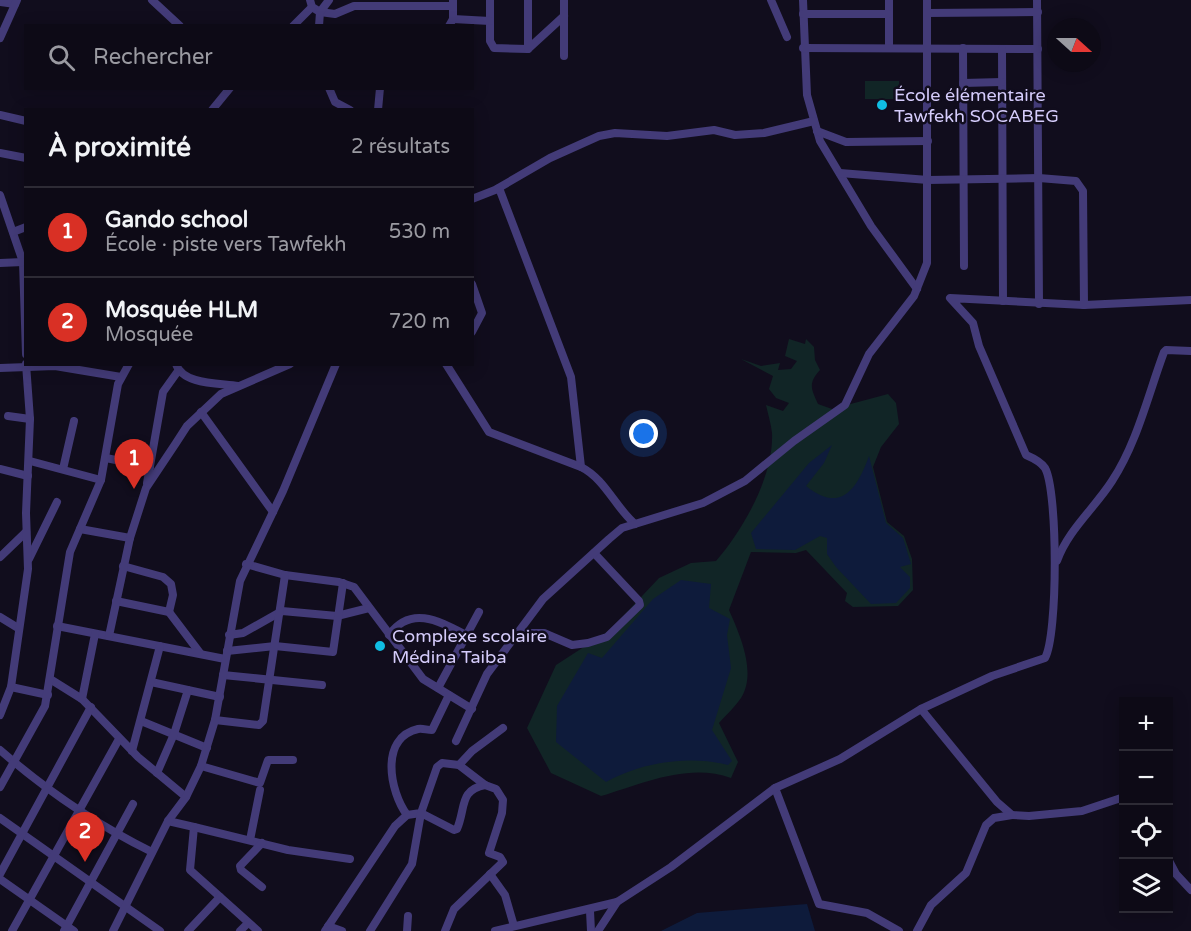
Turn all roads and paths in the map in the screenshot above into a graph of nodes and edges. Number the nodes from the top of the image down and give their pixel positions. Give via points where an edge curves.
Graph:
1 (152, 0) edge
2 (329, 0) edge
3 (490, 0) edge
4 (528, 0) edge
5 (564, 0) edge
6 (771, 0) edge
7 (803, 0) edge
8 (889, 0) edge
9 (927, 0) edge
10 (1037, 0) edge
11 (0, 2) edge
12 (16, 2) edge
13 (453, 3) edge
14 (311, 4) edge
15 (320, 12) junction
16 (1038, 12) junction
17 (927, 13) junction
18 (803, 14) junction
19 (889, 14) junction
20 (564, 16) junction
21 (9, 19) junction
22 (490, 21) junction
23 (0, 22) edge
24 (451, 22) edge
25 (178, 24) edge
26 (295, 24) edge
27 (319, 24) edge
28 (787, 37) dead end
29 (0, 38) edge
30 (803, 48) junction
31 (889, 48) junction
32 (927, 48) junction
33 (963, 48) junction
34 (1002, 48) junction
35 (528, 49) junction
36 (1038, 49) junction
37 (564, 56) dead end
38 (1002, 82) junction
39 (963, 83) junction
40 (228, 90) edge
41 (330, 90) edge
42 (380, 90) edge
43 (214, 108) edge
44 (346, 108) edge
45 (378, 108) edge
46 (0, 115) edge
47 (24, 121) edge
48 (814, 122) junction
49 (817, 131) junction
50 (928, 141) junction
51 (0, 153) edge
52 (24, 158) edge
53 (840, 173) junction
54 (1002, 178) junction
55 (1039, 178) junction
56 (964, 179) junction
57 (928, 180) junction
58 (499, 188) junction
59 (0, 195) edge
60 (474, 198) edge
61 (24, 228) edge
62 (12, 231) junction
63 (23, 262) junction
64 (0, 263) edge
65 (964, 266) dead end
66 (917, 289) junction
67 (474, 290) edge
68 (24, 293) edge
69 (1191, 300) edge
70 (1003, 301) junction
71 (1040, 304) junction
72 (1084, 305) junction
73 (474, 328) edge
74 (1191, 351) edge
75 (26, 366) edge
76 (128, 366) edge
77 (285, 366) edge
78 (335, 366) edge
79 (447, 366) edge
80 (0, 368) edge
81 (177, 368) edge
82 (121, 377) junction
83 (240, 386) junction
84 (201, 412) junction
85 (8, 416) dead end
86 (30, 419) junction
87 (74, 421) dead end
88 (106, 458) junction
89 (30, 461) junction
90 (150, 467) junction
91 (581, 467) junction
92 (0, 469) edge
93 (63, 469) junction
94 (28, 476) junction
95 (101, 480) junction
96 (146, 488) junction
97 (57, 502) dead end
98 (273, 512) junction
99 (635, 524) junction
100 (80, 529) junction
101 (26, 532) junction
102 (130, 538) junction
103 (594, 553) junction
104 (0, 557) edge
105 (28, 560) junction
106 (246, 564) junction
107 (123, 566) junction
108 (1054, 567) junction
109 (285, 575) junction
110 (343, 583) junction
111 (116, 601) junction
112 (369, 608) junction
113 (169, 612) junction
114 (479, 612) dead end
115 (280, 613) junction
116 (337, 616) junction
117 (0, 617) edge
118 (57, 627) junction
119 (18, 628) junction
120 (519, 633) junction
121 (95, 634) junction
122 (466, 634) junction
123 (229, 635) junction
124 (389, 635) junction
125 (109, 636) junction
126 (160, 646) junction
127 (275, 646) junction
128 (200, 653) junction
129 (226, 655) junction
130 (223, 675) junction
131 (50, 679) junction
132 (269, 679) junction
133 (151, 682) junction
134 (322, 685) dead end
135 (11, 687) junction
136 (438, 688) junction
137 (188, 690) junction
138 (48, 695) junction
139 (449, 695) junction
140 (220, 697) junction
141 (82, 699) junction
142 (91, 707) junction
143 (472, 709) junction
144 (921, 709) junction
145 (1, 710) edge
146 (215, 720) junction
147 (141, 721) junction
148 (503, 728) dead end
149 (174, 734) junction
150 (119, 739) junction
151 (456, 741) dead end
152 (207, 748) junction
153 (0, 750) edge
154 (132, 751) junction
155 (293, 760) dead end
156 (15, 763) junction
157 (201, 766) junction
158 (463, 768) junction
159 (157, 773) junction
160 (485, 784) junction
161 (0, 787) edge
162 (46, 788) junction
163 (775, 788) junction
164 (260, 789) dead end
165 (468, 792) junction
166 (186, 797) junction
167 (1119, 798) edge
168 (997, 802) junction
169 (133, 804) dead end
170 (79, 809) junction
171 (421, 813) junction
172 (408, 815) junction
173 (1012, 815) junction
174 (0, 818) edge
175 (994, 818) junction
176 (168, 820) junction
177 (194, 827) junction
178 (22, 834) junction
179 (116, 834) junction
180 (250, 840) junction
181 (262, 843) junction
182 (152, 852) junction
183 (53, 856) junction
184 (350, 860) dead end
185 (1173, 868) edge
186 (0, 874) edge
187 (490, 874) junction
188 (0, 879) edge
189 (90, 881) junction
190 (262, 887) dead end
191 (1191, 890) edge
192 (220, 897) junction
193 (30, 900) junction
194 (617, 902) junction
195 (125, 906) junction
196 (590, 910) junction
197 (408, 916) dead end
198 (248, 922) junction
199 (327, 928) edge
200 (512, 928) edge
201 (68, 929) edge
202 (12, 931) edge
203 (113, 931) edge
204 (160, 931) edge
205 (188, 931) edge
206 (240, 931) edge
207 (258, 931) edge
208 (342, 931) edge
209 (370, 931) edge
210 (407, 931) edge
211 (445, 931) edge
212 (495, 931) edge
213 (591, 931) edge
214 (598, 931) edge
215 (899, 931) edge
216 (917, 931) edge

1 - 25 street
2 - 15 street
3 - 22 street
4 - 35 street
5 - 20 street
6 - 28 street
7 - 18 street
8 - 19 street
9 - 17 street
10 - 16 street
11 - 12 street
12 - 21 street
13 - 15 street via 354,6 339,13
13 - 24 street
14 - 15 street
14 - 26 street
15 - 27 street
16 - 17 street
16 - 36 street
17 - 32 street
18 - 19 street
18 - 30 street
19 - 31 street
20 - 35 street
20 - 37 street
21 - 23 street
21 - 29 street
22 - 24 street
22 - 35 street via 493,48
30 - 31 street
30 - 48 street
31 - 32 street
32 - 33 street
32 - 50 street
33 - 34 street
33 - 39 street
34 - 36 street
34 - 38 street
36 - 55 street
38 - 39 street
38 - 54 street
39 - 56 street
40 - 43 street
41 - 44 street via 335,102
42 - 45 street
46 - 47 street
48 - 49 street
48 - 58 street via 735,135 714,130 667,136 599,136 550,158
49 - 50 street via 846,142
49 - 53 street via 834,169
50 - 57 street
51 - 52 street
53 - 57 street
53 - 66 street via 871,226
54 - 55 street
54 - 56 street
54 - 70 street
55 - 71 street
55 - 72 street via 1076,181 1083,191
56 - 57 street
56 - 65 street
57 - 66 street via 927,263
58 - 60 street
58 - 91 street via 571,377
59 - 62 street
61 - 62 street
62 - 63 street
63 - 64 street
63 - 68 street
66 - 99 street via 869,354 845,405 836,414 794,441 745,481 702,503
67 - 73 street via 482,313
69 - 72 street
70 - 71 street
70 - 108 street via 950,298 976,328 979,346 1026,455 1045,469
71 - 72 street
74 - 108 street via 1164,352 1146,407 1113,480 1066,539
75 - 80 street
75 - 82 street via 55,366
75 - 86 street
76 - 82 street
77 - 83 street
78 - 98 street
79 - 91 street via 489,432
81 - 83 street via 186,378
81 - 90 street via 163,392
82 - 88 street
83 - 84 street via 221,394
84 - 96 street via 187,426
84 - 98 street
85 - 86 street
86 - 89 street
87 - 93 street
88 - 90 street
88 - 95 street
89 - 93 street
89 - 94 street
90 - 96 street
91 - 99 street via 595,475 621,512
92 - 94 street
93 - 95 street
94 - 101 street
95 - 100 street
96 - 102 street
97 - 105 street
98 - 106 street
99 - 103 street via 619,530
100 - 102 street
100 - 118 street via 70,552
101 - 104 street
101 - 105 street
102 - 107 street
103 - 120 street via 554,587
103 - 120 street via 640,605 607,637 588,643 572,645 544,633
105 - 119 street
106 - 109 street
106 - 123 street
107 - 111 street
107 - 113 street via 163,577 171,584
108 - 144 street via 1052,632 1045,658 992,676
109 - 110 street
109 - 115 street
110 - 112 street via 354,587
110 - 116 street
111 - 113 street
111 - 125 street
112 - 116 street
112 - 124 street
113 - 128 street
114 - 122 street
115 - 116 street
115 - 123 street via 243,633
115 - 127 street
116 - 127 street via 333,652
117 - 119 street
118 - 121 street
118 - 131 street
119 - 135 street
120 - 143 street via 487,674
121 - 125 street
121 - 141 street
122 - 124 street via 414,617 397,624
122 - 136 street
123 - 129 street
124 - 136 street via 423,679
125 - 126 street
126 - 128 street
126 - 133 street
127 - 129 street
127 - 132 street
128 - 129 street
129 - 130 street
130 - 132 street
130 - 140 street
131 - 138 street
131 - 141 street
132 - 134 street
132 - 146 street via 265,714 259,725
133 - 137 street
133 - 147 street
135 - 138 street
135 - 145 street
136 - 139 street
137 - 140 street
137 - 149 street
138 - 156 street via 39,722
139 - 143 street
139 - 172 street via 432,730 420,728 410,732 398,743 392,757 392,782
140 - 146 street
141 - 142 street
142 - 150 street
142 - 162 street
143 - 151 street
144 - 163 street via 840,759
144 - 168 street
146 - 152 street
147 - 149 street
147 - 154 street
148 - 158 street via 472,751
149 - 152 street
149 - 159 street
150 - 154 street
150 - 170 street
152 - 157 street
153 - 156 street
154 - 159 street
155 - 157 street via 268,760 260,783
156 - 161 street
156 - 162 street
157 - 166 street
158 - 160 street
158 - 165 street
158 - 171 street via 442,763 437,767
159 - 166 street
160 - 165 street
160 - 187 street via 496,789 503,800 489,854 503,862
162 - 170 street
162 - 178 street
163 - 194 street via 663,873
163 - 215 street via 819,904 867,913
164 - 180 street
165 - 171 street via 457,829
166 - 176 street
167 - 173 street via 1082,810
168 - 173 street
168 - 175 street
169 - 179 street
170 - 179 street
170 - 183 street
171 - 172 street
171 - 209 street via 412,864
172 - 199 street via 395,826
173 - 175 street
174 - 178 street
175 - 216 street via 982,833 966,873 931,905
176 - 177 street
176 - 182 street
177 - 180 street
177 - 192 street via 190,870
178 - 183 street
178 - 186 street
179 - 182 street
179 - 189 street
180 - 181 street
181 - 184 street
181 - 190 street via 240,866
182 - 195 street
183 - 189 street
183 - 193 street
185 - 191 street
187 - 200 street via 505,895
187 - 211 street via 454,909
188 - 193 street
189 - 195 street
189 - 201 street
192 - 198 street
192 - 205 street
193 - 201 street
193 - 202 street
194 - 196 street
194 - 214 street
195 - 203 street
195 - 204 street
196 - 200 street
196 - 213 street
197 - 210 street
198 - 206 street
198 - 207 street
199 - 208 street
200 - 212 street

